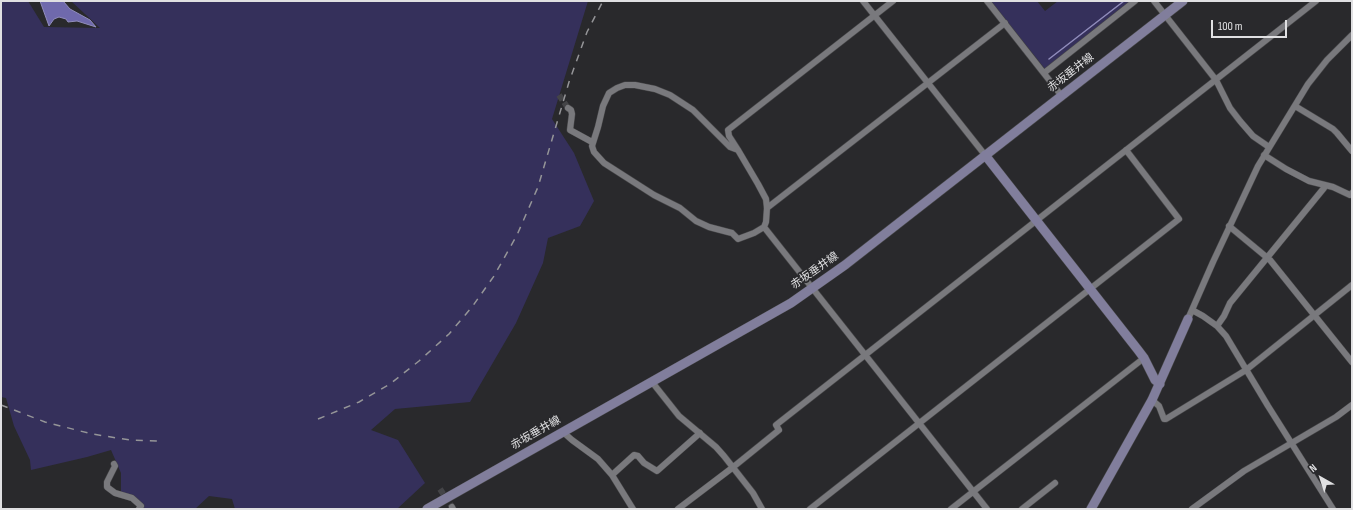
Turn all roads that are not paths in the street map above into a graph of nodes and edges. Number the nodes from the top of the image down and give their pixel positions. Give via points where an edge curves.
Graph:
1 (863, 1) edge
2 (893, 1) edge
3 (987, 1) edge
4 (1135, 1) edge
5 (1154, 1) edge
6 (1184, 1) edge
7 (1316, 1) edge
8 (1165, 15) junction
9 (874, 16) junction
10 (1005, 23) junction
11 (1352, 35) edge
12 (1044, 73) junction
13 (1216, 80) junction
14 (928, 84) junction
15 (1061, 95) junction
16 (1295, 106) junction
17 (568, 108) tunnel mouth
18 (592, 142) junction
19 (1269, 147) junction
20 (738, 150) junction
21 (1126, 150) junction
22 (1352, 151) edge
23 (985, 155) junction
24 (1264, 156) junction
25 (1325, 185) junction
26 (1352, 193) edge
27 (767, 208) junction
28 (1037, 220) junction
29 (1229, 226) junction
30 (764, 227) junction
31 (1268, 257) junction
32 (1352, 285) edge
33 (812, 288) junction
34 (1090, 289) junction
35 (1190, 314) junction
36 (1314, 315) junction
37 (1217, 326) junction
38 (865, 355) junction
39 (1144, 358) junction
40 (1352, 362) edge
41 (1246, 370) junction
42 (652, 382) junction
43 (1160, 384) junction
44 (1152, 400) junction
45 (1352, 406) edge
46 (919, 423) junction
47 (563, 432) junction
48 (700, 434) junction
49 (1291, 443) junction
50 (114, 464) dead end
51 (732, 468) junction
52 (612, 474) junction
53 (1055, 484) dead end
54 (973, 492) junction
55 (139, 509) edge
56 (427, 509) edge
57 (633, 509) edge
58 (678, 509) edge
59 (762, 509) edge
60 (810, 509) edge
61 (951, 509) edge
62 (987, 509) edge
63 (1022, 509) edge
64 (1092, 509) edge
65 (1192, 509) edge
66 (1333, 509) edge

1 - 9 street
2 - 9 street
3 - 10 street
4 - 12 street
5 - 8 street
6 - 8 main road, 赤坂垂井線
7 - 13 street
8 - 13 street
8 - 15 main road, 赤坂垂井線
9 - 14 street
9 - 20 street via 728,130 728,136
10 - 12 street
10 - 14 street
11 - 16 street via 1327,60
12 - 15 street
13 - 19 street via 1230,108 1240,121 1253,136
13 - 21 street
14 - 23 street
14 - 27 street
15 - 23 main road, 赤坂垂井線
16 - 19 street
16 - 22 street via 1333,129
17 - 18 street via 572,114 570,130
18 - 20 street via 609,93 625,85 635,85 670,95 693,110 730,148
18 - 30 street via 594,152 604,163 654,195 680,208 696,221 728,232 738,239
19 - 24 street
20 - 27 street via 766,199
21 - 28 street
21 - 34 street via 1179,219
23 - 28 main road
23 - 33 main road, 赤坂垂井線
24 - 25 street via 1309,181
24 - 29 street
25 - 26 street via 1350,195
25 - 31 street
27 - 30 street
28 - 34 main road
28 - 38 street
29 - 31 street
29 - 35 street
30 - 33 street
31 - 36 street
31 - 37 street via 1230,302
32 - 36 street
33 - 38 street
33 - 42 main road, 赤坂垂井線
34 - 39 main road
34 - 46 street
35 - 37 street via 1203,316
35 - 43 main road
36 - 40 street
36 - 41 street
37 - 41 street via 1226,336
38 - 46 street
38 - 51 street via 776,425 779,430
39 - 43 main road
39 - 54 street
41 - 44 street via 1166,420 1158,404
41 - 49 street
42 - 47 main road, 赤坂垂井線
42 - 48 street via 679,416
43 - 44 main road
44 - 64 main road
45 - 49 street
46 - 54 street
46 - 60 street
47 - 52 street via 598,459
47 - 56 main road, 赤坂垂井線
48 - 51 street via 720,452
48 - 52 street via 657,471 634,455
49 - 65 street via 1231,479
49 - 66 street
50 - 55 street via 107,488 115,494 132,498 141,506
51 - 58 street
51 - 59 street via 753,493
52 - 57 street
53 - 63 street
54 - 61 street
54 - 62 street

